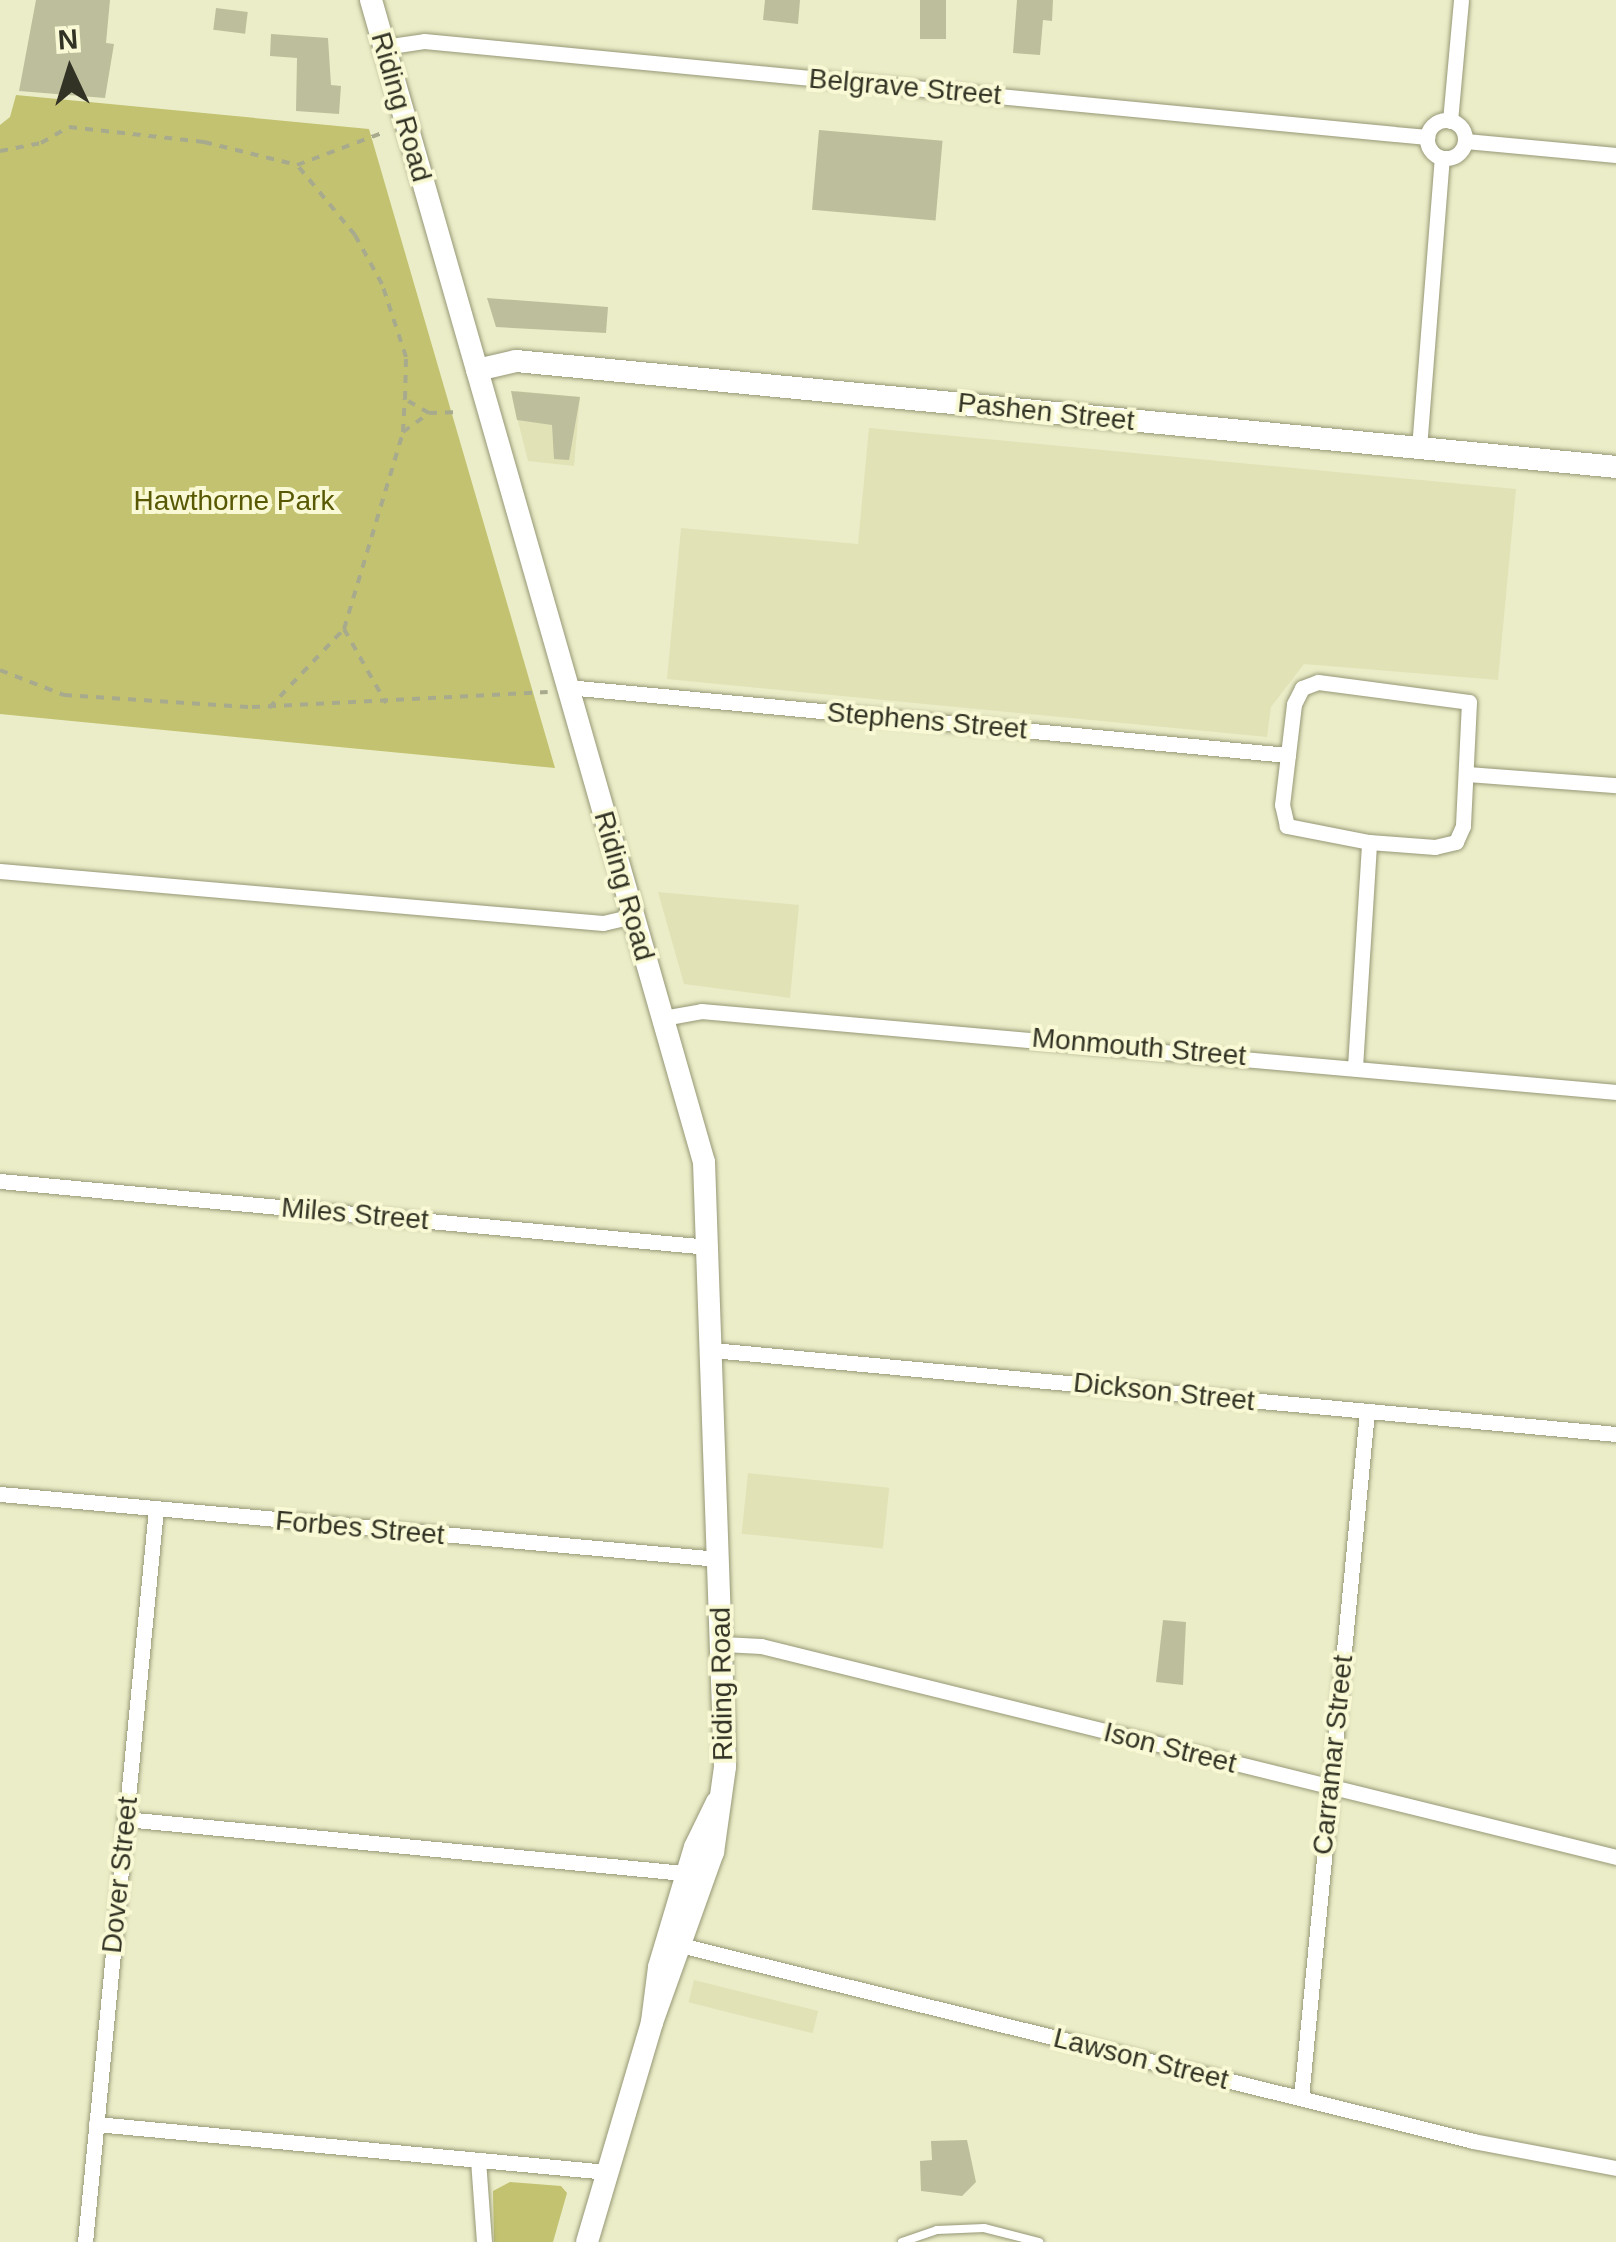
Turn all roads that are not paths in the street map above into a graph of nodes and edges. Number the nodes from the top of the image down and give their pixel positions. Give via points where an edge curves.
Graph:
1 (371, 0) edge
2 (1461, 0) edge
3 (384, 48) junction
4 (1450, 121) junction
5 (1427, 137) junction
6 (1464, 141) junction
7 (1616, 155) edge
8 (1442, 158) junction
9 (477, 370) junction
10 (1419, 448) junction
11 (1616, 467) edge
12 (567, 687) junction
13 (1288, 755) junction
14 (1468, 774) junction
15 (1616, 785) edge
16 (1369, 842) junction
17 (0, 870) edge
18 (633, 916) junction
19 (662, 1018) junction
20 (1354, 1067) junction
21 (1616, 1092) edge
22 (0, 1181) edge
23 (709, 1247) junction
24 (712, 1350) junction
25 (1367, 1412) junction
26 (1616, 1434) edge
27 (0, 1494) edge
28 (156, 1509) junction
29 (719, 1559) junction
30 (723, 1644) junction
31 (1330, 1788) junction
32 (125, 1819) junction
33 (1616, 1857) edge
34 (697, 1874) junction
35 (675, 1944) junction
36 (1300, 2098) junction
37 (96, 2124) junction
38 (478, 2160) junction
39 (1616, 2168) edge
40 (608, 2172) junction
41 (85, 2242) edge
42 (484, 2242) edge
43 (587, 2242) edge
44 (902, 2242) edge
45 (1039, 2242) edge

1 - 3 main road, Riding Road
2 - 4 street
3 - 5 street, Belgrave Street via 424,41
3 - 9 main road, Riding Road
4 - 5 street via 1432,126
4 - 6 street
5 - 8 street
6 - 7 street
6 - 8 street via 1459,153
8 - 10 street
9 - 10 main road, Pashen Street via 516,361
9 - 12 main road, Riding Road
10 - 11 main road, Pashen Street
12 - 13 street, Stephens Street
12 - 18 main road, Riding Road
13 - 14 street via 1294,704 1310,684 1452,695 1473,709
13 - 16 street via 1282,806 1287,826
14 - 15 street
14 - 16 street via 1456,842
16 - 20 street
17 - 18 street via 603,923
18 - 19 main road, Riding Road
19 - 20 street, Monmouth Street via 701,1011
19 - 23 main road, Riding Road via 704,1162
20 - 21 street, Monmouth Street
22 - 23 street, Miles Street
23 - 24 main road, Riding Road
24 - 25 street, Dickson Street
24 - 29 main road, Riding Road
25 - 26 street, Dickson Street
25 - 31 street, Carramar Street
27 - 28 street, Forbes Street
28 - 29 street, Forbes Street
28 - 32 street, Dover Street
29 - 30 main road, Riding Road
30 - 31 street, Ison Street via 761,1646
30 - 34 main road, Riding Road via 721,1795
31 - 33 street, Ison Street
31 - 36 street, Carramar Street
32 - 34 street
32 - 37 street, Dover Street
34 - 35 main road, Riding Road
35 - 36 street, Lawson Street
35 - 40 main road, Riding Road
36 - 39 street, Lawson Street
37 - 38 street
37 - 41 street, Dover Street
38 - 40 street
38 - 42 street
40 - 43 main road, Riding Road
44 - 45 lane via 937,2230 984,2228

